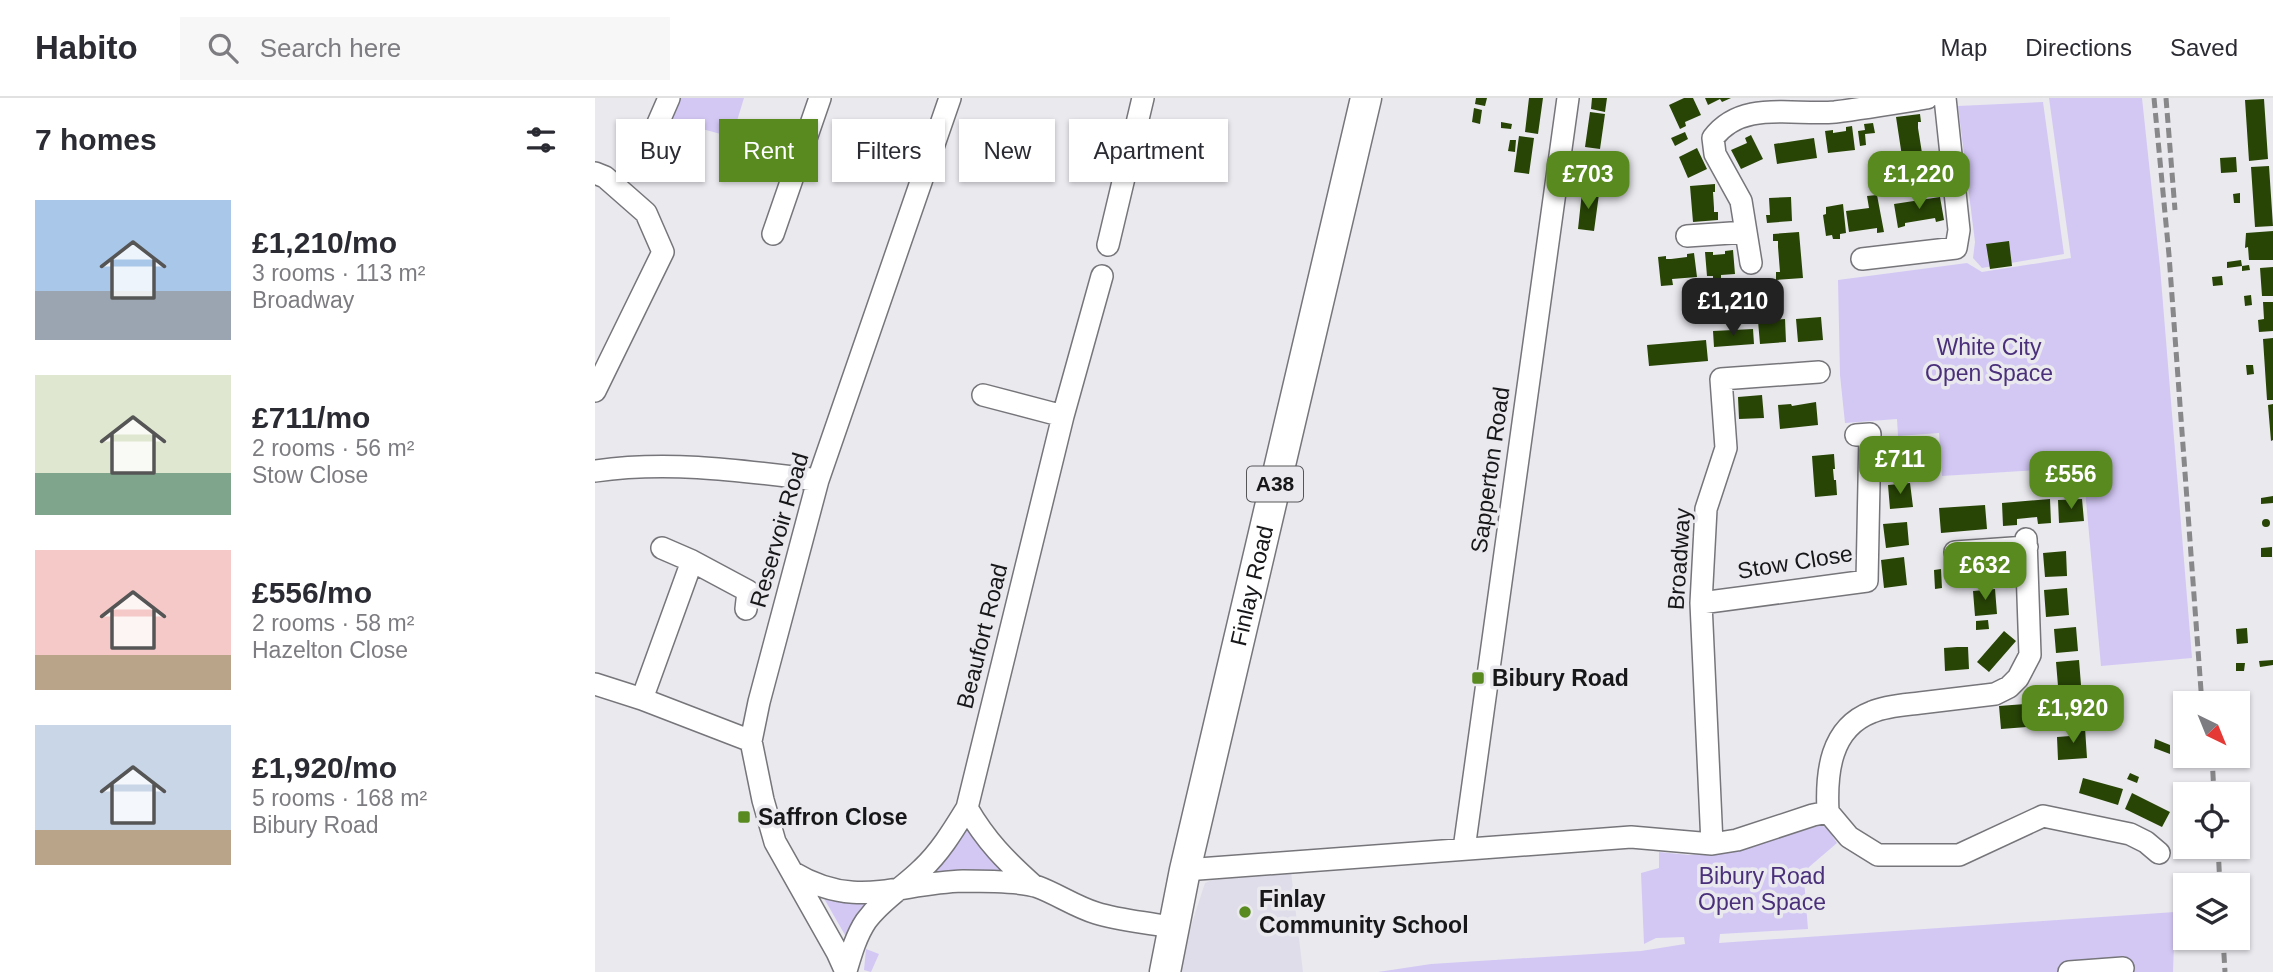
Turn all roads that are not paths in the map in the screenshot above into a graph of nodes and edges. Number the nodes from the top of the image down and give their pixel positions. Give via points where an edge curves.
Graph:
1 (669, 98) edge
2 (820, 98) edge
3 (950, 98) edge
4 (1143, 98) edge
5 (1366, 98) edge
6 (1568, 98) edge
7 (1927, 98) edge
8 (1945, 98) edge
9 (660, 119) edge
10 (595, 173) edge
11 (1746, 232) junction
12 (773, 233) dead end
13 (1687, 236) dead end
14 (1108, 246) dead end
15 (1862, 259) dead end
16 (1751, 263) dead end
17 (1102, 276) dead end
18 (1819, 372) dead end
19 (595, 391) edge
20 (983, 395) dead end
21 (1063, 416) junction
22 (1856, 435) dead end
23 (595, 471) edge
24 (818, 481) junction
25 (662, 548) dead end
26 (1955, 552) dead end
27 (692, 561) junction
28 (1701, 603) junction
29 (746, 609) dead end
30 (595, 684) edge
31 (642, 699) junction
32 (751, 741) junction
33 (967, 808) junction
34 (1828, 813) junction
35 (1712, 844) junction
36 (1464, 849) junction
37 (2159, 853) dead end
38 (1185, 870) junction
39 (790, 872) junction
40 (1034, 886) junction
41 (897, 891) junction
42 (1164, 926) junction
43 (2123, 968) dead end
44 (846, 972) edge
45 (1155, 972) edge
46 (1165, 972) edge
47 (2070, 972) edge

1 - 9 street
2 - 12 street
3 - 24 street, Reservoir Road
4 - 14 street
5 - 38 highway, Finlay Road / A38
6 - 36 street, Sapperton Road
7 - 11 street via 1832,112 1761,112 1727,123 1713,138 1715,154 1741,201
8 - 15 street via 1959,230 1956,248
10 - 19 street via 646,213 663,252
11 - 13 street
11 - 16 street
17 - 21 street, Beaufort Road
18 - 28 street, Broadway via 1721,379 1726,448 1706,509
20 - 21 street
21 - 33 street, Beaufort Road
22 - 28 street, Stow Close via 1870,434 1867,581
23 - 24 street via 629,466 723,468
24 - 32 street, Reservoir Road
25 - 27 street
26 - 34 street via 2026,543 2030,655 2018,678 1995,694 1894,706 1872,711 1854,722 1838,740 1830,762
27 - 29 street via 748,591
27 - 31 street
28 - 35 street, Broadway
30 - 31 street
31 - 32 street
32 - 39 street, Reservoir Road via 771,831
33 - 40 street via 994,849
33 - 41 street, Beaufort Road via 939,851
34 - 35 street via 1737,841
34 - 37 street via 1849,837 1878,855 1959,855 2043,816 2130,834
35 - 36 street via 1630,837
36 - 38 street
38 - 42 highway, A38
38 - 46 highway, A38
39 - 41 street via 849,894
39 - 44 street, Reservoir Road
40 - 41 street via 960,881
40 - 42 street via 1096,913
41 - 44 street, Beaufort Road via 866,921
42 - 45 highway, A38
43 - 47 street

